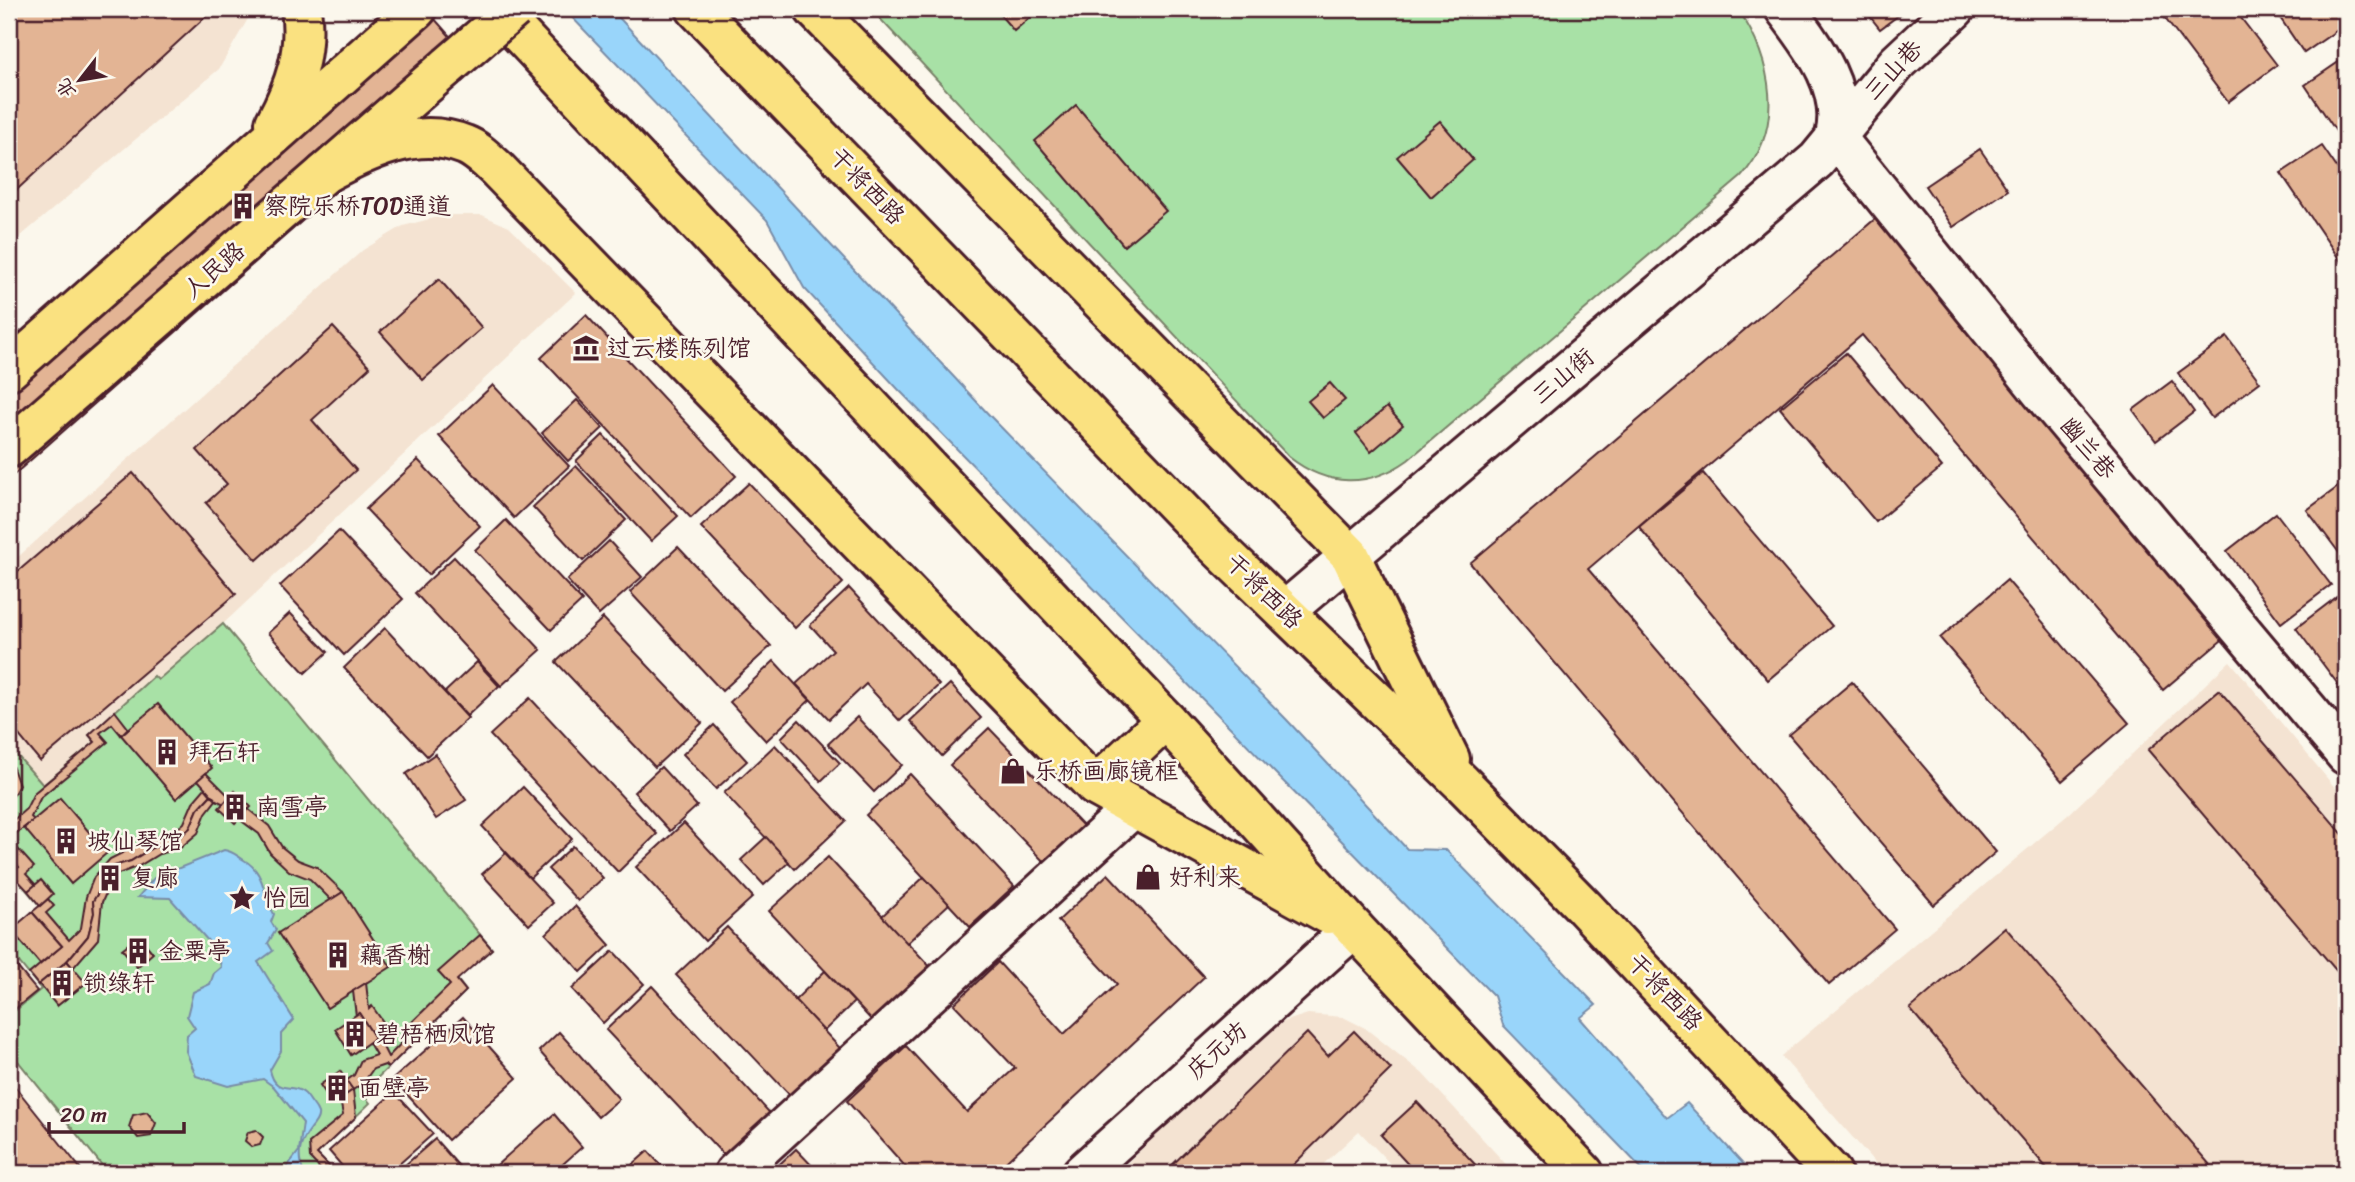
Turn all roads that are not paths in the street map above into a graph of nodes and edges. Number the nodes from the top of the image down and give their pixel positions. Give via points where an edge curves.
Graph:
1 (301, 9) edge
2 (496, 9) edge
3 (514, 9) edge
4 (696, 9) edge
5 (814, 9) edge
6 (1785, 9) edge
7 (1955, 9) edge
8 (411, 14) edge
9 (1835, 136) junction
10 (265, 141) junction
11 (325, 173) junction
12 (9, 369) edge
13 (9, 448) edge
14 (1350, 555) junction
15 (1285, 611) junction
16 (1166, 720) junction
17 (2346, 755) edge
18 (1462, 783) junction
19 (1095, 786) junction
20 (1134, 807) junction
21 (1354, 928) junction
22 (734, 1173) edge
23 (1082, 1173) edge
24 (1584, 1173) edge
25 (1832, 1173) edge

1 - 10 main road via 302,55 296,78
2 - 16 main road
3 - 11 main road, 人民路, bridge
4 - 15 main road, 干将西路 via 1200,530
5 - 14 main road
6 - 9 street via 1828,76 1839,104
7 - 9 street, 三山巷 via 1897,63
8 - 10 main road
9 - 14 street, 三山街 via 1817,160
9 - 17 street, 幽兰巷 via 2042,393
10 - 12 main road
11 - 13 main road, 人民路
11 - 19 main road via 383,145 438,137 467,145 496,168
14 - 15 street, 三山街
14 - 18 main road
15 - 18 main road, 干将西路
16 - 19 main road
16 - 21 main road
18 - 25 main road, 干将西路
19 - 20 main road
20 - 21 main road
20 - 22 street
21 - 23 street, 庆元坊
21 - 24 main road

